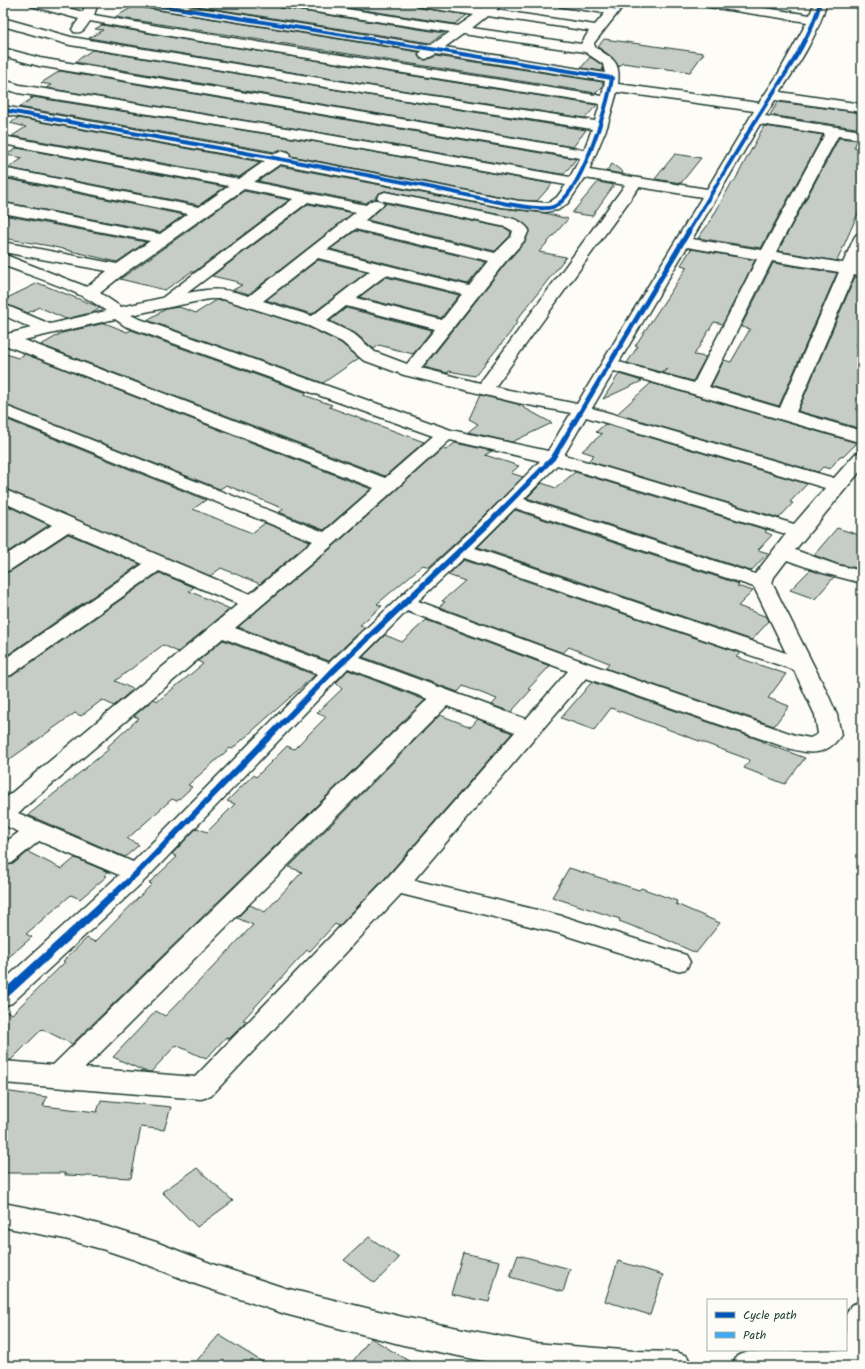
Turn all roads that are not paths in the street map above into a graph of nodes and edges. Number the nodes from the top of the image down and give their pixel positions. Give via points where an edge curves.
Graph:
1 (35, 3) edge
2 (92, 3) edge
3 (145, 3) edge
4 (282, 3) edge
5 (421, 3) edge
6 (498, 3) edge
7 (563, 3) edge
8 (709, 3) edge
9 (750, 6) edge
10 (818, 11) edge
11 (485, 13) junction
12 (87, 17) junction
13 (3, 22) edge
14 (598, 29) junction
15 (459, 31) junction
16 (70, 41) junction
17 (589, 49) junction
18 (433, 50) junction
19 (3, 52) edge
20 (33, 69) junction
21 (405, 70) junction
22 (612, 82) junction
23 (3, 84) edge
24 (18, 89) junction
25 (374, 91) junction
26 (608, 101) junction
27 (3, 106) edge
28 (763, 107) junction
29 (862, 108) edge
30 (3, 110) edge
31 (344, 113) junction
32 (600, 126) junction
33 (833, 131) junction
34 (311, 136) junction
35 (862, 136) edge
36 (3, 140) edge
37 (589, 155) junction
38 (277, 159) junction
39 (3, 172) edge
40 (577, 178) junction
41 (404, 182) junction
42 (635, 182) junction
43 (241, 184) junction
44 (711, 194) junction
45 (305, 197) junction
46 (385, 197) junction
47 (3, 208) edge
48 (369, 210) junction
49 (201, 212) junction
50 (352, 223) junction
51 (862, 238) edge
52 (162, 239) junction
53 (682, 242) junction
54 (3, 247) edge
55 (315, 252) junction
56 (767, 255) junction
57 (3, 259) edge
58 (499, 259) junction
59 (120, 269) junction
60 (383, 269) junction
61 (855, 270) edge
62 (472, 292) junction
63 (88, 293) junction
64 (344, 300) junction
65 (253, 301) junction
66 (165, 302) junction
67 (3, 309) edge
68 (117, 314) junction
69 (315, 322) junction
70 (445, 326) junction
71 (48, 329) junction
72 (4, 340) edge
73 (609, 364) junction
74 (410, 371) junction
75 (484, 390) junction
76 (699, 390) junction
77 (3, 410) edge
78 (581, 410) junction
79 (786, 415) junction
80 (446, 434) junction
81 (862, 437) edge
82 (553, 458) junction
83 (862, 458) edge
84 (837, 485) junction
85 (387, 486) junction
86 (3, 495) edge
87 (512, 501) junction
88 (66, 524) junction
89 (799, 532) junction
90 (327, 540) junction
91 (461, 550) junction
92 (783, 552) junction
93 (159, 562) junction
94 (3, 566) edge
95 (862, 577) edge
96 (762, 583) junction
97 (252, 603) junction
98 (404, 603) junction
99 (221, 630) junction
100 (339, 666) junction
101 (804, 666) junction
102 (582, 669) junction
103 (3, 670) edge
104 (443, 697) junction
105 (530, 729) junction
106 (3, 815) edge
107 (37, 830) junction
108 (3, 857) edge
109 (137, 873) junction
110 (396, 884) junction
111 (677, 962) dead end
112 (3, 996) edge
113 (3, 1072) edge
114 (60, 1076) junction
115 (3, 1215) edge
116 (862, 1314) edge
117 (848, 1365) edge
118 (635, 1366) edge
119 (676, 1366) edge
120 (748, 1366) edge

1 - 12 street
2 - 12 street
3 - 18 street
4 - 15 street
5 - 11 street
6 - 11 street
7 - 14 street via 614,10
8 - 9 street
9 - 10 street
10 - 28 street via 784,76
11 - 14 street
11 - 15 street
12 - 16 street
12 - 21 street
13 - 16 street
14 - 17 street via 587,43
15 - 17 street
15 - 18 street
16 - 20 street
16 - 25 street
17 - 22 street via 608,60 612,69
18 - 21 street
18 - 22 street
19 - 20 street
20 - 24 street
20 - 31 street
21 - 25 street
21 - 26 street
22 - 26 street
22 - 28 street
23 - 24 street
24 - 27 street
24 - 34 street
25 - 31 street
25 - 32 street
26 - 32 street
28 - 29 street
28 - 33 street
28 - 44 street
30 - 38 street
31 - 34 street
31 - 37 street
32 - 37 street
33 - 35 street
33 - 56 street
34 - 38 street
34 - 40 street
36 - 43 street
37 - 40 street
38 - 41 street
38 - 43 street
39 - 49 street
40 - 41 street via 557,205 543,208
40 - 42 street
41 - 46 street
42 - 44 street
42 - 75 street
43 - 45 street
43 - 49 street
44 - 53 street
45 - 48 street
45 - 66 street
46 - 48 street
46 - 58 street via 516,225 520,233
47 - 52 street
48 - 50 street
49 - 52 street
50 - 55 street
50 - 58 street
51 - 61 street
52 - 59 street
53 - 56 street
53 - 73 street
54 - 59 street
55 - 60 street
55 - 65 street
56 - 61 street
56 - 76 street
57 - 63 street
58 - 62 street
59 - 63 street
60 - 62 street
60 - 64 street
61 - 79 street
62 - 70 street
63 - 68 street via 112,306
64 - 69 street
64 - 70 street
65 - 66 street via 216,293
65 - 69 street
66 - 68 street
67 - 71 street
68 - 71 street
68 - 80 street via 131,322
69 - 74 street via 348,338 369,356
70 - 74 street
71 - 72 street
72 - 85 street
73 - 76 street
73 - 78 street
74 - 75 street
75 - 78 street
76 - 79 street
77 - 90 street
78 - 82 street
78 - 84 street
79 - 81 street
80 - 82 street
80 - 85 street
82 - 87 street
82 - 89 street
83 - 84 street
84 - 89 street
85 - 90 street
86 - 88 street
87 - 91 street
87 - 96 street
88 - 93 street
88 - 94 street
89 - 92 street
90 - 97 street
91 - 98 street
91 - 101 street
92 - 95 street via 830,569
92 - 96 street via 764,576
93 - 97 street
93 - 103 street
96 - 101 street
97 - 99 street
98 - 100 street
98 - 102 street
99 - 100 street
99 - 106 street
100 - 104 street
100 - 109 street
101 - 102 street via 829,727 830,735 827,740 818,745 802,745
102 - 105 street
104 - 105 street
104 - 114 street
105 - 110 street
106 - 107 street
107 - 108 street
107 - 109 street
109 - 112 street
110 - 111 street via 562,925
110 - 114 street via 201,1088
113 - 114 street
115 - 118 street via 105,1238 285,1301 403,1331 534,1356
116 - 117 street
117 - 120 street
118 - 119 street

